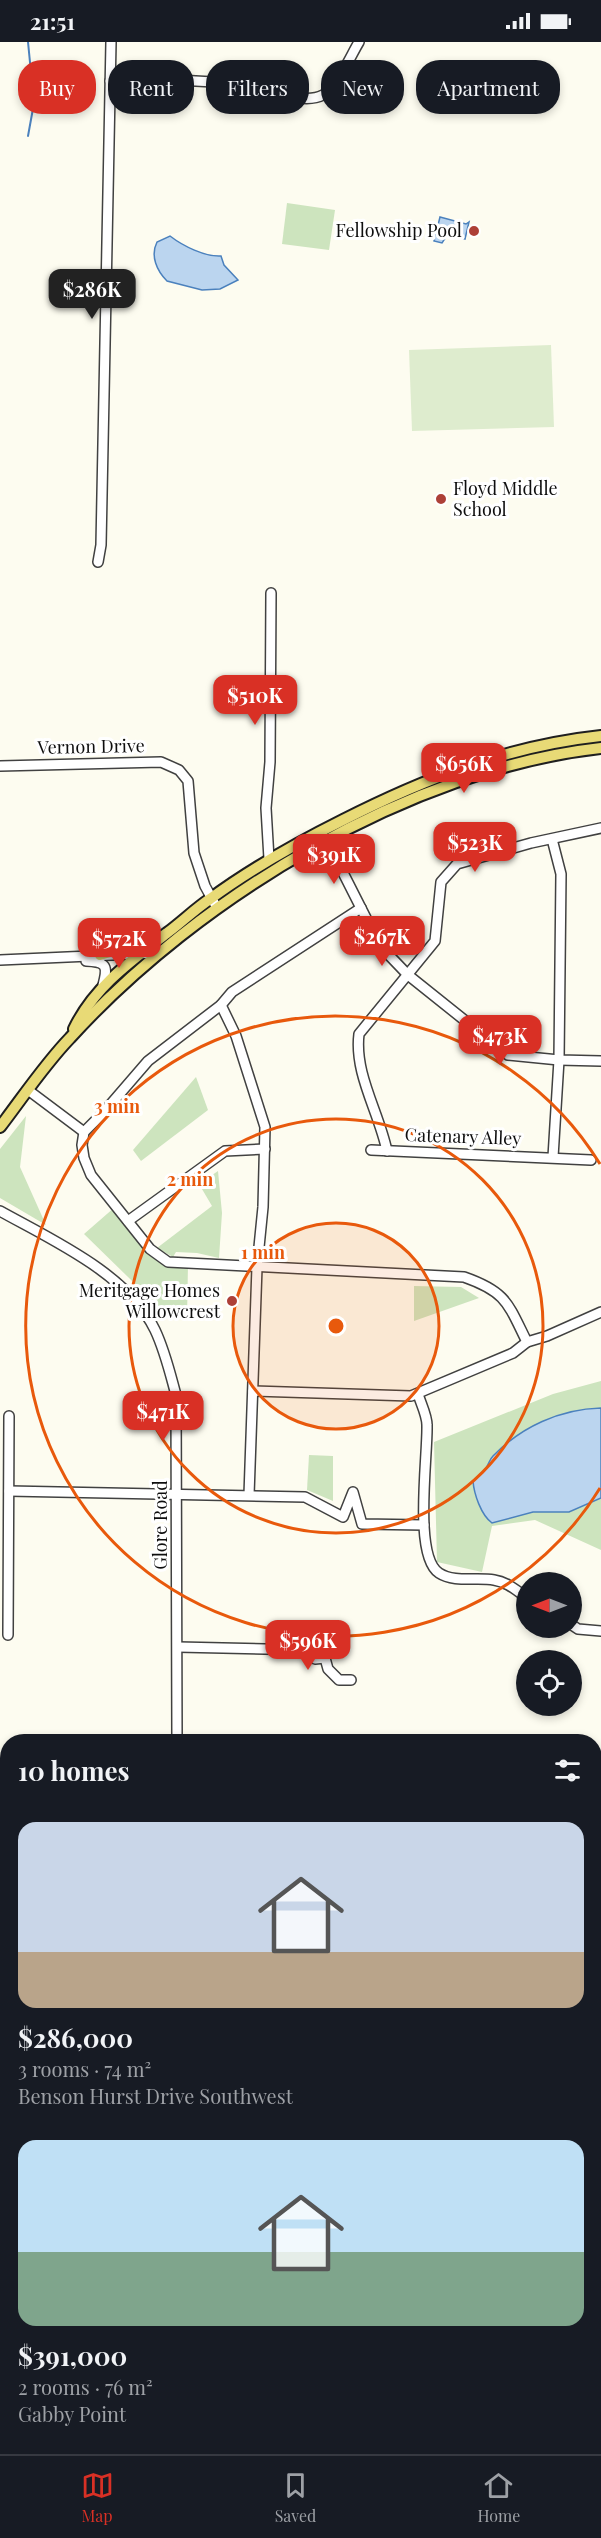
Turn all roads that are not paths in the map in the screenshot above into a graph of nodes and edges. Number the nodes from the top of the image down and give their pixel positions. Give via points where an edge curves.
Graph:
1 (111, 42) edge
2 (359, 42) edge
3 (111, 60) edge
4 (194, 82) edge
5 (109, 114) edge
6 (98, 562) dead end
7 (271, 593) dead end
8 (601, 736) edge
9 (601, 748) edge
10 (0, 766) edge
11 (601, 828) edge
12 (552, 839) junction
13 (327, 841) junction
14 (269, 859) junction
15 (211, 898) junction
16 (217, 908) junction
17 (361, 908) junction
18 (180, 921) junction
19 (157, 953) junction
20 (139, 954) junction
21 (100, 955) junction
22 (66, 958) junction
23 (0, 960) edge
24 (408, 975) junction
25 (103, 985) junction
26 (221, 1005) junction
27 (70, 1038) junction
28 (559, 1060) junction
29 (601, 1061) edge
30 (28, 1090) junction
31 (0, 1127) edge
32 (84, 1131) junction
33 (265, 1149) junction
34 (371, 1150) dead end
35 (387, 1150) junction
36 (553, 1157) junction
37 (591, 1160) dead end
38 (0, 1211) edge
39 (128, 1221) junction
40 (257, 1267) junction
41 (601, 1312) edge
42 (527, 1342) junction
43 (253, 1391) junction
44 (418, 1394) junction
45 (9, 1416) dead end
46 (9, 1491) junction
47 (249, 1495) junction
48 (178, 1496) junction
49 (424, 1525) junction
50 (516, 1589) edge
51 (582, 1629) edge
52 (601, 1631) edge
53 (8, 1635) dead end
54 (178, 1647) junction
55 (309, 1650) junction
56 (325, 1658) junction
57 (351, 1680) dead end
58 (177, 1734) edge

1 - 3 street
2 - 4 street via 335,83 318,97 290,96 222,82
5 - 6 street
7 - 14 street via 266,808
8 - 14 main road via 521,749 460,767 377,803
9 - 13 main road via 484,772 394,808
10 - 15 street, Vernon Drive via 161,762 179,770 188,781 194,853
11 - 12 street
12 - 24 street via 457,864 441,882 435,941
12 - 28 street via 561,874
13 - 16 main road
13 - 17 street
14 - 15 main road
15 - 16 street, Vernon Drive
15 - 18 main road
16 - 19 main road
17 - 24 street via 385,951
17 - 26 street via 232,992
18 - 20 main road
18 - 21 main road via 139,943
19 - 20 street
19 - 27 main road
20 - 21 street
20 - 25 main road
21 - 22 street
22 - 23 street
22 - 25 street via 104,965 107,971
24 - 28 street via 508,1055
24 - 35 street via 359,1034 357,1051 362,1073
25 - 27 main road via 84,1009
26 - 32 street via 153,1057
26 - 33 street via 236,1036 266,1127
27 - 30 main road
28 - 29 street
28 - 36 street
30 - 31 main road
30 - 32 street
32 - 39 street via 82,1145 87,1166
33 - 39 street via 225,1150
33 - 40 street
34 - 35 street, Catenary Alley
35 - 36 street, Catenary Alley
36 - 37 street
38 - 48 street, Glore Road via 81,1256 136,1302 154,1327 176,1395
39 - 40 street via 150,1250 168,1262
40 - 42 street via 464,1277 489,1286 506,1301
40 - 43 street
41 - 42 street
42 - 44 street via 513,1353
43 - 44 street
43 - 47 street
44 - 49 street via 427,1422
45 - 46 street
46 - 48 street
46 - 53 street
47 - 48 street
47 - 49 street via 305,1497 343,1517 353,1492 362,1524
48 - 54 street, Glore Road
49 - 50 street via 426,1552 437,1572 454,1578 495,1580
51 - 52 street
54 - 55 street
54 - 58 street, Glore Road
55 - 56 street via 315,1659
55 - 56 street via 314,1640 325,1640 330,1649
56 - 57 street via 334,1676

